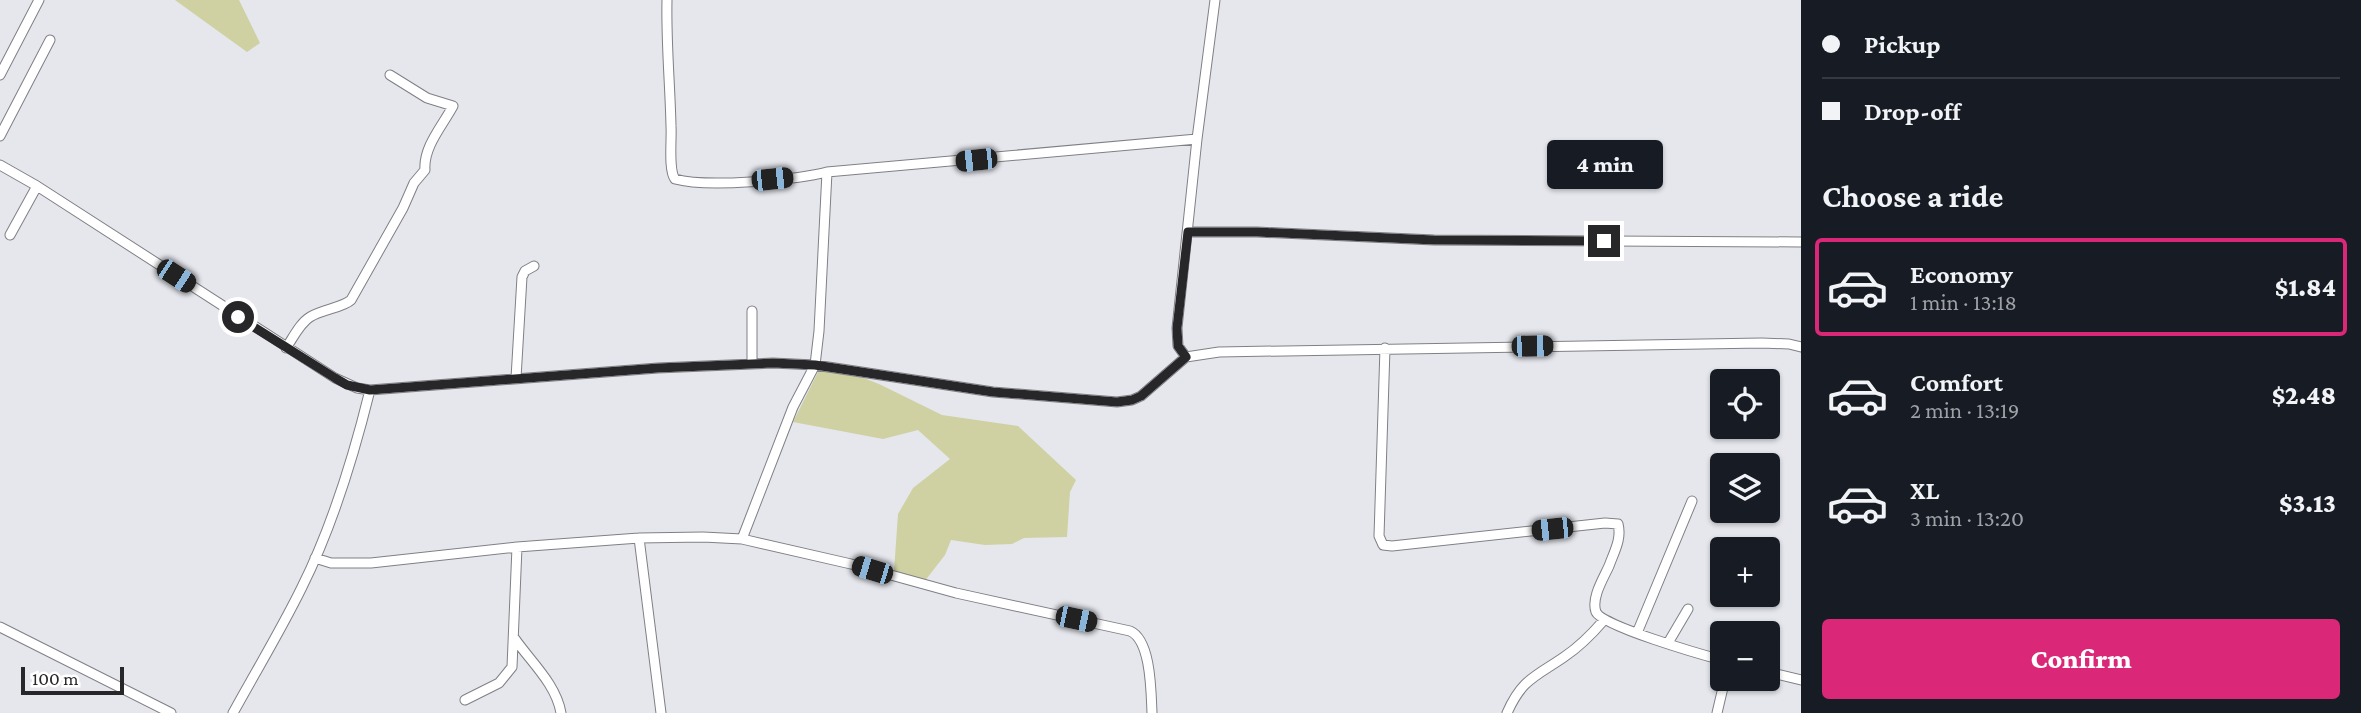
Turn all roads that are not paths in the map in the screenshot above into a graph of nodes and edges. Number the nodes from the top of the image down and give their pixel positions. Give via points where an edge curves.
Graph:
1 (39, 0) edge
2 (667, 0) edge
3 (1215, 0) edge
4 (50, 40) dead end
5 (0, 75) edge
6 (390, 75) dead end
7 (0, 136) edge
8 (1197, 139) junction
9 (0, 165) edge
10 (827, 172) junction
11 (37, 186) junction
12 (1188, 232) junction
13 (10, 235) dead end
14 (1801, 242) edge
15 (534, 266) dead end
16 (752, 311) dead end
17 (286, 348) junction
18 (1385, 348) junction
19 (1801, 348) edge
20 (1186, 357) junction
21 (752, 364) junction
22 (815, 365) junction
23 (516, 378) junction
24 (370, 390) junction
25 (1692, 501) dead end
26 (639, 538) junction
27 (742, 539) junction
28 (517, 547) junction
29 (315, 558) junction
30 (1688, 609) dead end
31 (1604, 620) junction
32 (0, 627) edge
33 (1637, 633) junction
34 (514, 639) junction
35 (1668, 643) junction
36 (1710, 656) edge
37 (1780, 675) edge
38 (1801, 680) edge
39 (1723, 691) edge
40 (465, 700) dead end
41 (171, 713) edge
42 (233, 713) edge
43 (561, 713) edge
44 (661, 713) edge
45 (1152, 713) edge
46 (1507, 713) edge
47 (1717, 713) edge

1 - 5 street
2 - 10 street via 672,176 714,182
3 - 8 street
4 - 7 street
6 - 17 street via 427,98 453,106 431,144 425,170 351,300 308,318
8 - 10 street
8 - 12 street
9 - 11 street
10 - 22 street
11 - 13 street
11 - 17 street
12 - 14 street via 1434,240
12 - 20 street via 1177,328 1178,346
15 - 23 street via 522,277
16 - 21 street
17 - 24 street via 347,385
18 - 19 street via 1762,343
18 - 20 street via 1219,352
18 - 31 street via 1381,542 1392,546 1618,524 1618,543 1596,597 1596,610
20 - 22 street via 1141,396 1117,402 993,392
21 - 22 street
21 - 23 street
22 - 27 street via 793,407
23 - 24 street
24 - 29 street
25 - 33 street
26 - 27 street
26 - 28 street
26 - 44 street
27 - 45 street via 1130,631 1144,644
28 - 29 street via 371,563 331,563
28 - 34 street
29 - 42 street
30 - 35 street
31 - 33 street
31 - 46 street via 1566,656 1517,691
32 - 41 street
33 - 35 street
34 - 40 street via 512,667 503,679
34 - 43 street via 550,685
35 - 36 street
37 - 38 street
39 - 47 street

